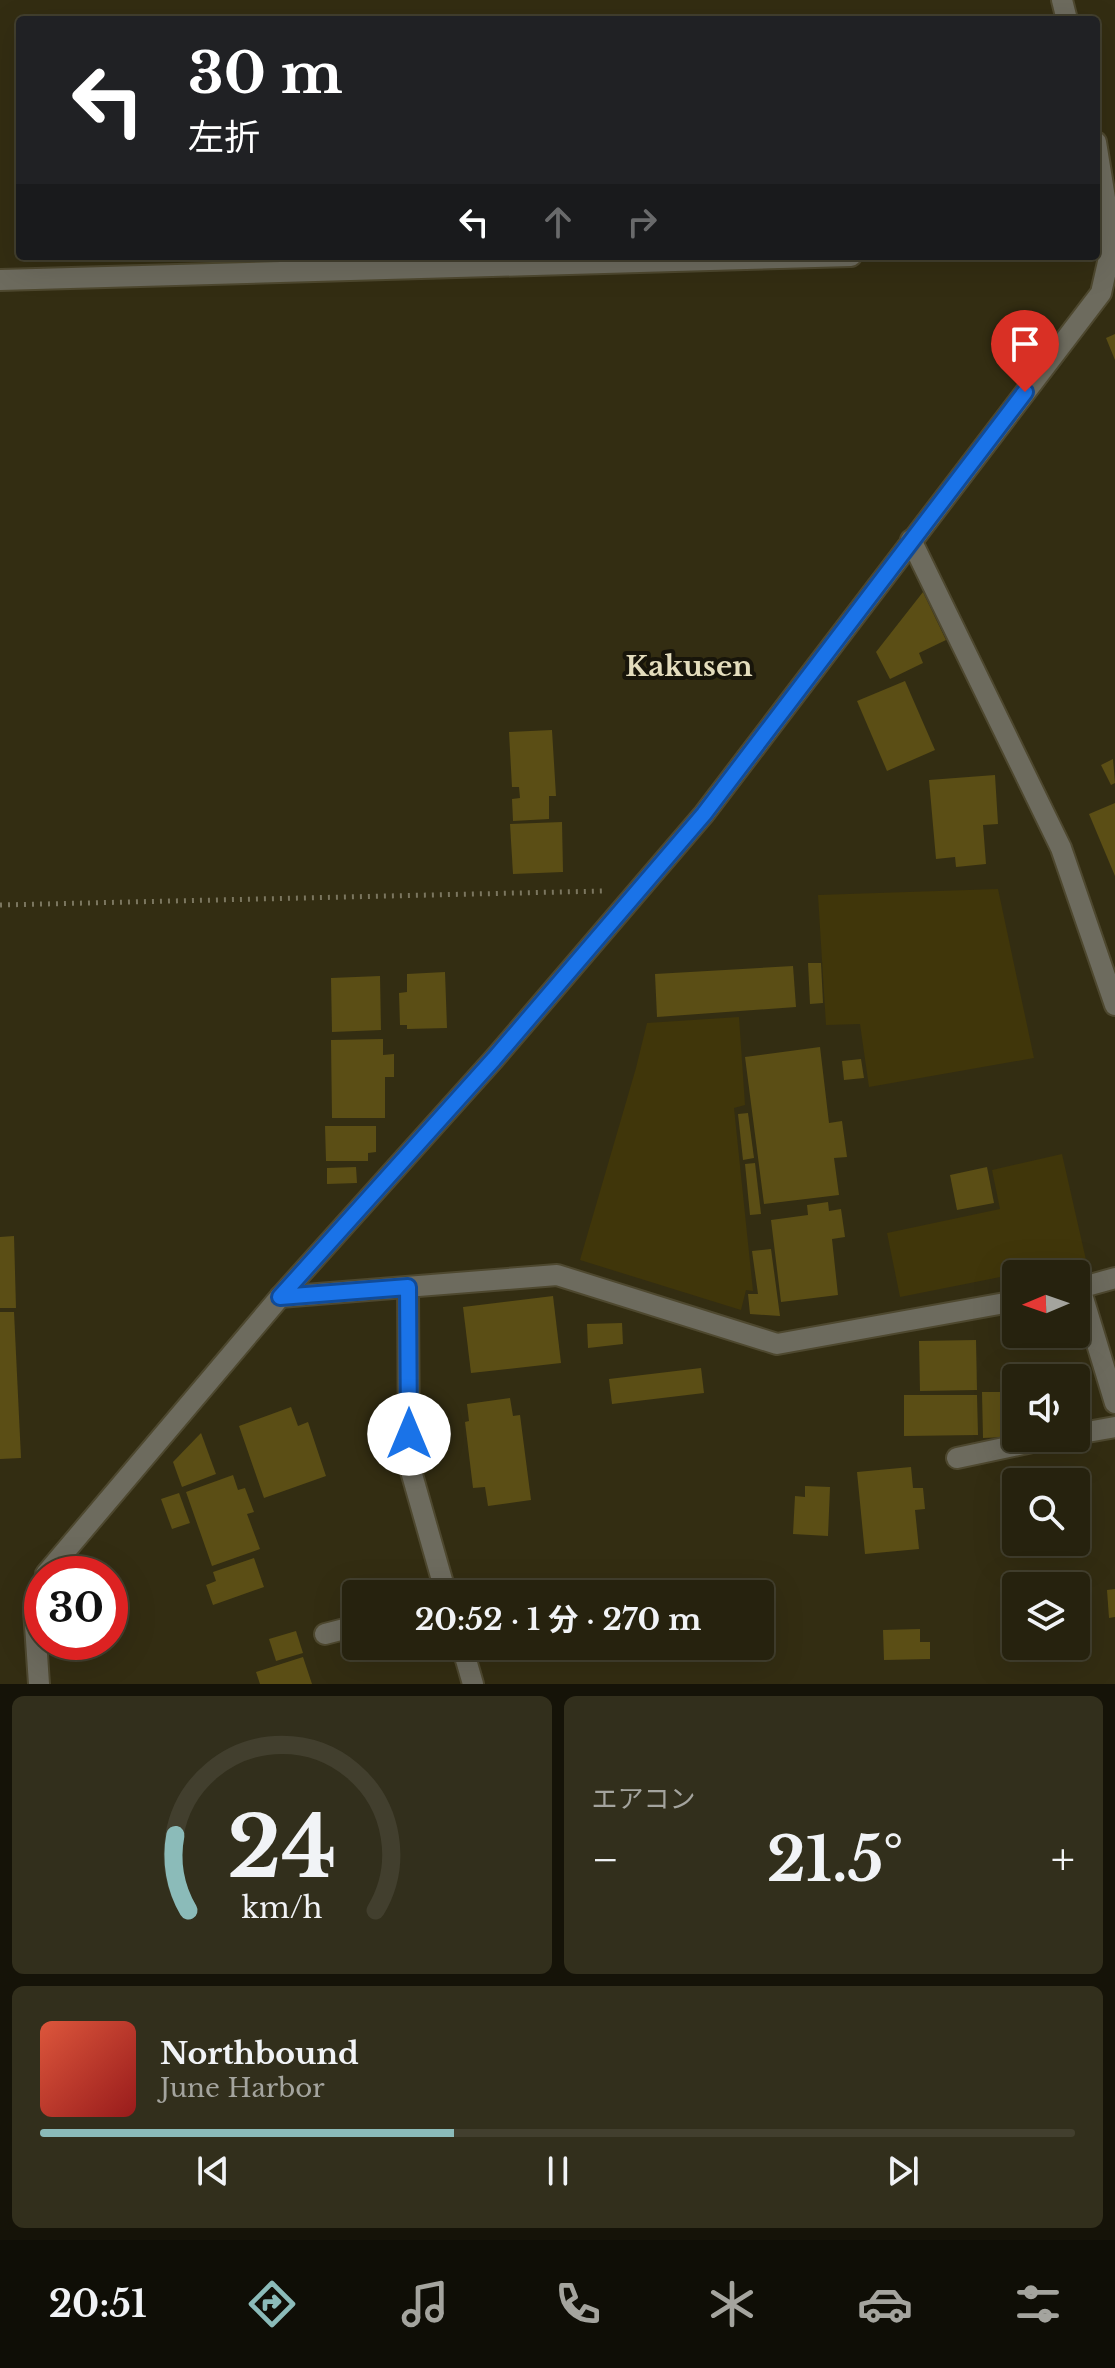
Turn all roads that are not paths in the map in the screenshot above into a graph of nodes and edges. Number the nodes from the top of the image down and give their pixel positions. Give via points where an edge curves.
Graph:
1 (1100, 167) edge
2 (1107, 249) edge
3 (709, 260) edge
4 (0, 280) edge
5 (911, 540) junction
6 (1115, 1005) edge
7 (1115, 1278) edge
8 (1090, 1285) edge
9 (408, 1287) junction
10 (280, 1297) junction
11 (1002, 1304) edge
12 (1090, 1326) edge
13 (1115, 1403) edge
14 (1115, 1427) edge
15 (1090, 1431) edge
16 (1002, 1448) edge
17 (957, 1458) dead end
18 (61, 1556) edge
19 (442, 1580) edge
20 (342, 1630) edge
21 (325, 1634) dead end
22 (37, 1660) edge
23 (466, 1660) edge
24 (39, 1684) edge
25 (473, 1684) edge

1 - 2 street via 1110,229
2 - 5 street via 1101,293
3 - 4 street
5 - 6 street via 1061,848
5 - 10 street via 704,814
7 - 8 street
9 - 10 street
9 - 11 street via 557,1275 777,1344
9 - 19 street via 409,1464
10 - 18 street
12 - 13 street
14 - 15 street
16 - 17 street
20 - 21 street
22 - 24 street
23 - 25 street

